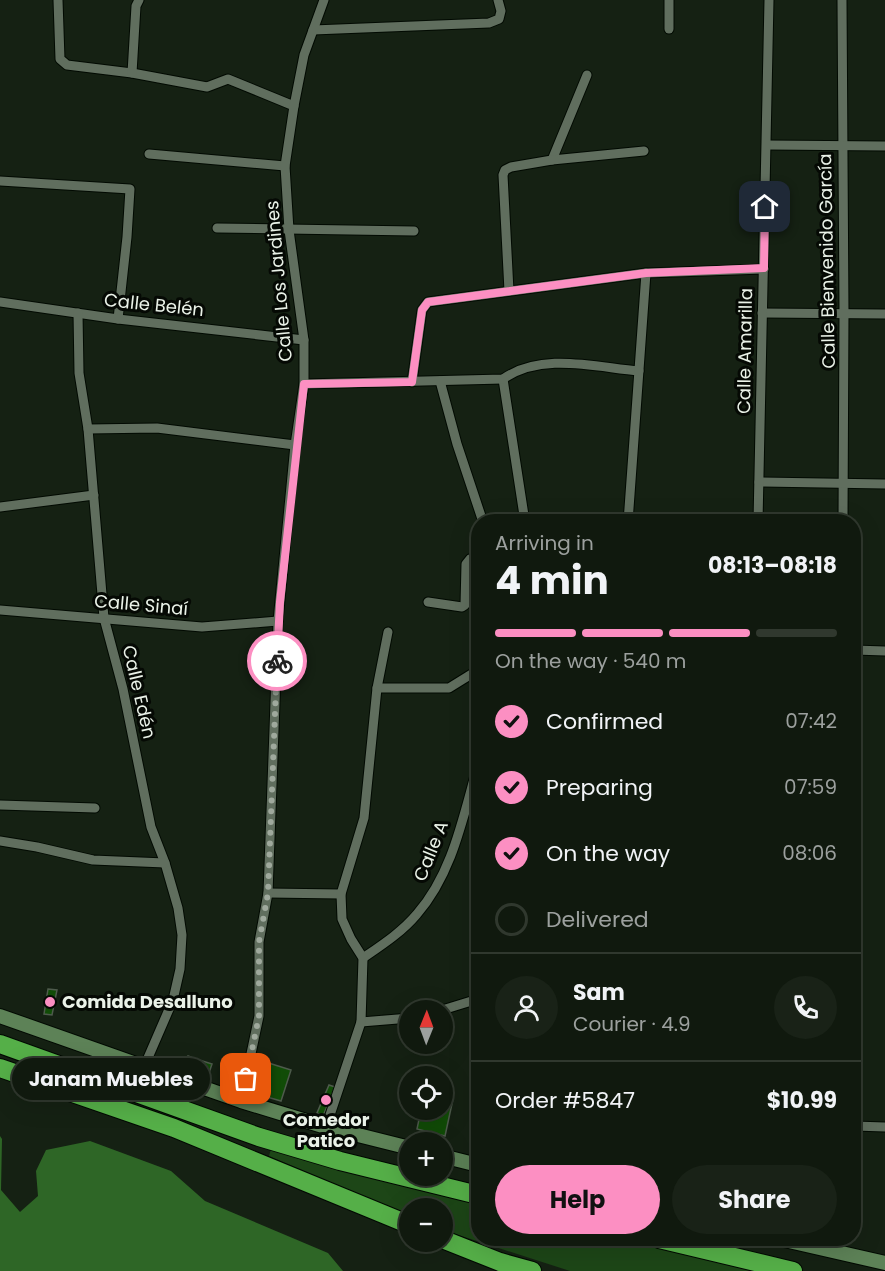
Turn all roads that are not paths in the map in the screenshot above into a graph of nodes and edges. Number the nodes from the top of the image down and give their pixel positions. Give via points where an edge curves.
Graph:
1 (58, 0) edge
2 (139, 0) edge
3 (324, 0) edge
4 (498, 0) edge
5 (669, 0) edge
6 (769, 0) edge
7 (842, 0) edge
8 (669, 29) dead end
9 (313, 30) junction
10 (132, 74) junction
11 (587, 75) dead end
12 (294, 106) junction
13 (767, 146) junction
14 (842, 146) junction
15 (885, 146) edge
16 (644, 151) dead end
17 (149, 154) dead end
18 (552, 160) junction
19 (285, 166) junction
20 (0, 181) edge
21 (217, 228) dead end
22 (290, 230) junction
23 (414, 231) dead end
24 (764, 268) junction
25 (646, 273) junction
26 (509, 291) junction
27 (0, 302) edge
28 (78, 313) junction
29 (762, 313) junction
30 (844, 313) junction
31 (885, 314) edge
32 (118, 319) junction
33 (304, 340) junction
34 (639, 371) junction
35 (503, 379) junction
36 (440, 381) junction
37 (412, 382) junction
38 (304, 384) junction
39 (88, 429) junction
40 (296, 445) junction
41 (759, 482) junction
42 (844, 483) junction
43 (885, 484) edge
44 (94, 495) junction
45 (0, 507) edge
46 (480, 514) edge
47 (524, 514) edge
48 (629, 514) edge
49 (758, 514) edge
50 (843, 514) edge
51 (471, 559) edge
52 (428, 602) dead end
53 (0, 610) edge
54 (104, 618) junction
55 (278, 621) junction
56 (388, 632) dead end
57 (861, 650) edge
58 (885, 651) edge
59 (471, 674) edge
60 (377, 688) junction
61 (471, 798) edge
62 (0, 805) edge
63 (95, 808) dead end
64 (0, 841) edge
65 (165, 863) junction
66 (268, 893) junction
67 (341, 894) junction
68 (363, 958) junction
69 (471, 1001) edge
70 (453, 1007) edge
71 (0, 1016) edge
72 (399, 1019) edge
73 (361, 1022) junction
74 (0, 1044) edge
75 (144, 1067) junction
76 (0, 1068) edge
77 (241, 1101) junction
78 (861, 1126) edge
79 (326, 1127) junction
80 (885, 1127) edge
81 (399, 1145) edge
82 (453, 1159) edge
83 (471, 1163) edge
84 (471, 1193) edge
85 (399, 1221) edge
86 (453, 1243) edge
87 (689, 1246) edge
88 (830, 1246) edge
89 (885, 1263) edge
90 (532, 1271) edge
91 (793, 1271) edge

1 - 10 street via 62,62
2 - 10 street
3 - 9 street, Calle Los Jardines
4 - 9 street via 499,19 489,23
5 - 8 street
6 - 13 street, Calle Amarilla
7 - 14 street, Calle Bienvenido García
9 - 12 street, Calle Los Jardines
10 - 12 street via 207,87 228,79
11 - 18 street
12 - 19 street, Calle Los Jardines
13 - 14 street
13 - 24 street, Calle Amarilla
14 - 15 street
14 - 30 street, Calle Bienvenido García
16 - 18 street
17 - 19 street
18 - 26 street via 511,166 503,175
19 - 22 street, Calle Los Jardines
20 - 32 street via 130,189
21 - 22 street
22 - 23 street
22 - 33 street, Calle Los Jardines
24 - 25 street
24 - 29 street, Calle Amarilla
25 - 26 street
25 - 34 street
26 - 37 street via 428,302 422,310
27 - 28 street, Calle Belén
28 - 32 street, Calle Belén
28 - 39 street, Calle Edén via 80,374
29 - 30 street
29 - 41 street, Calle Amarilla
30 - 31 street
30 - 42 street, Calle Bienvenido García
32 - 33 street, Calle Belén
33 - 38 street, Calle Los Jardines
34 - 35 street via 541,364 525,367
34 - 48 street
35 - 36 street
35 - 47 street
36 - 37 street
36 - 46 street
37 - 38 street
38 - 40 street, Calle Los Jardines
39 - 40 street via 157,428
39 - 44 street, Calle Edén
40 - 55 street, Calle Los Jardines
41 - 42 street
41 - 49 street, Calle Amarilla
42 - 43 street
42 - 50 street, Calle Bienvenido García
44 - 45 street
44 - 54 street, Calle Edén
51 - 52 street via 466,564 465,605
53 - 54 street, Calle Sinaí
54 - 55 street, Calle Sinaí via 202,627
54 - 65 street, Calle Edén via 151,827
55 - 66 street, Calle Los Jardines
56 - 60 street
57 - 58 street
59 - 60 street via 449,688
60 - 67 street via 364,818
61 - 68 street, Calle A via 434,892 392,938
62 - 63 street
64 - 65 street via 93,860
65 - 75 street, Calle Edén via 182,935 180,969 173,1000
66 - 67 street
66 - 77 street, Calle Los Jardines via 259,942 259,1016
67 - 68 street via 342,919
68 - 73 street
69 - 70 street
71 - 75 main road
72 - 73 street
73 - 79 street
74 - 84 highway via 259,1137
75 - 77 main road
76 - 85 highway via 174,1128
77 - 79 main road
78 - 80 street
79 - 81 main road
82 - 83 main road
86 - 90 highway
87 - 91 highway
88 - 89 main road

